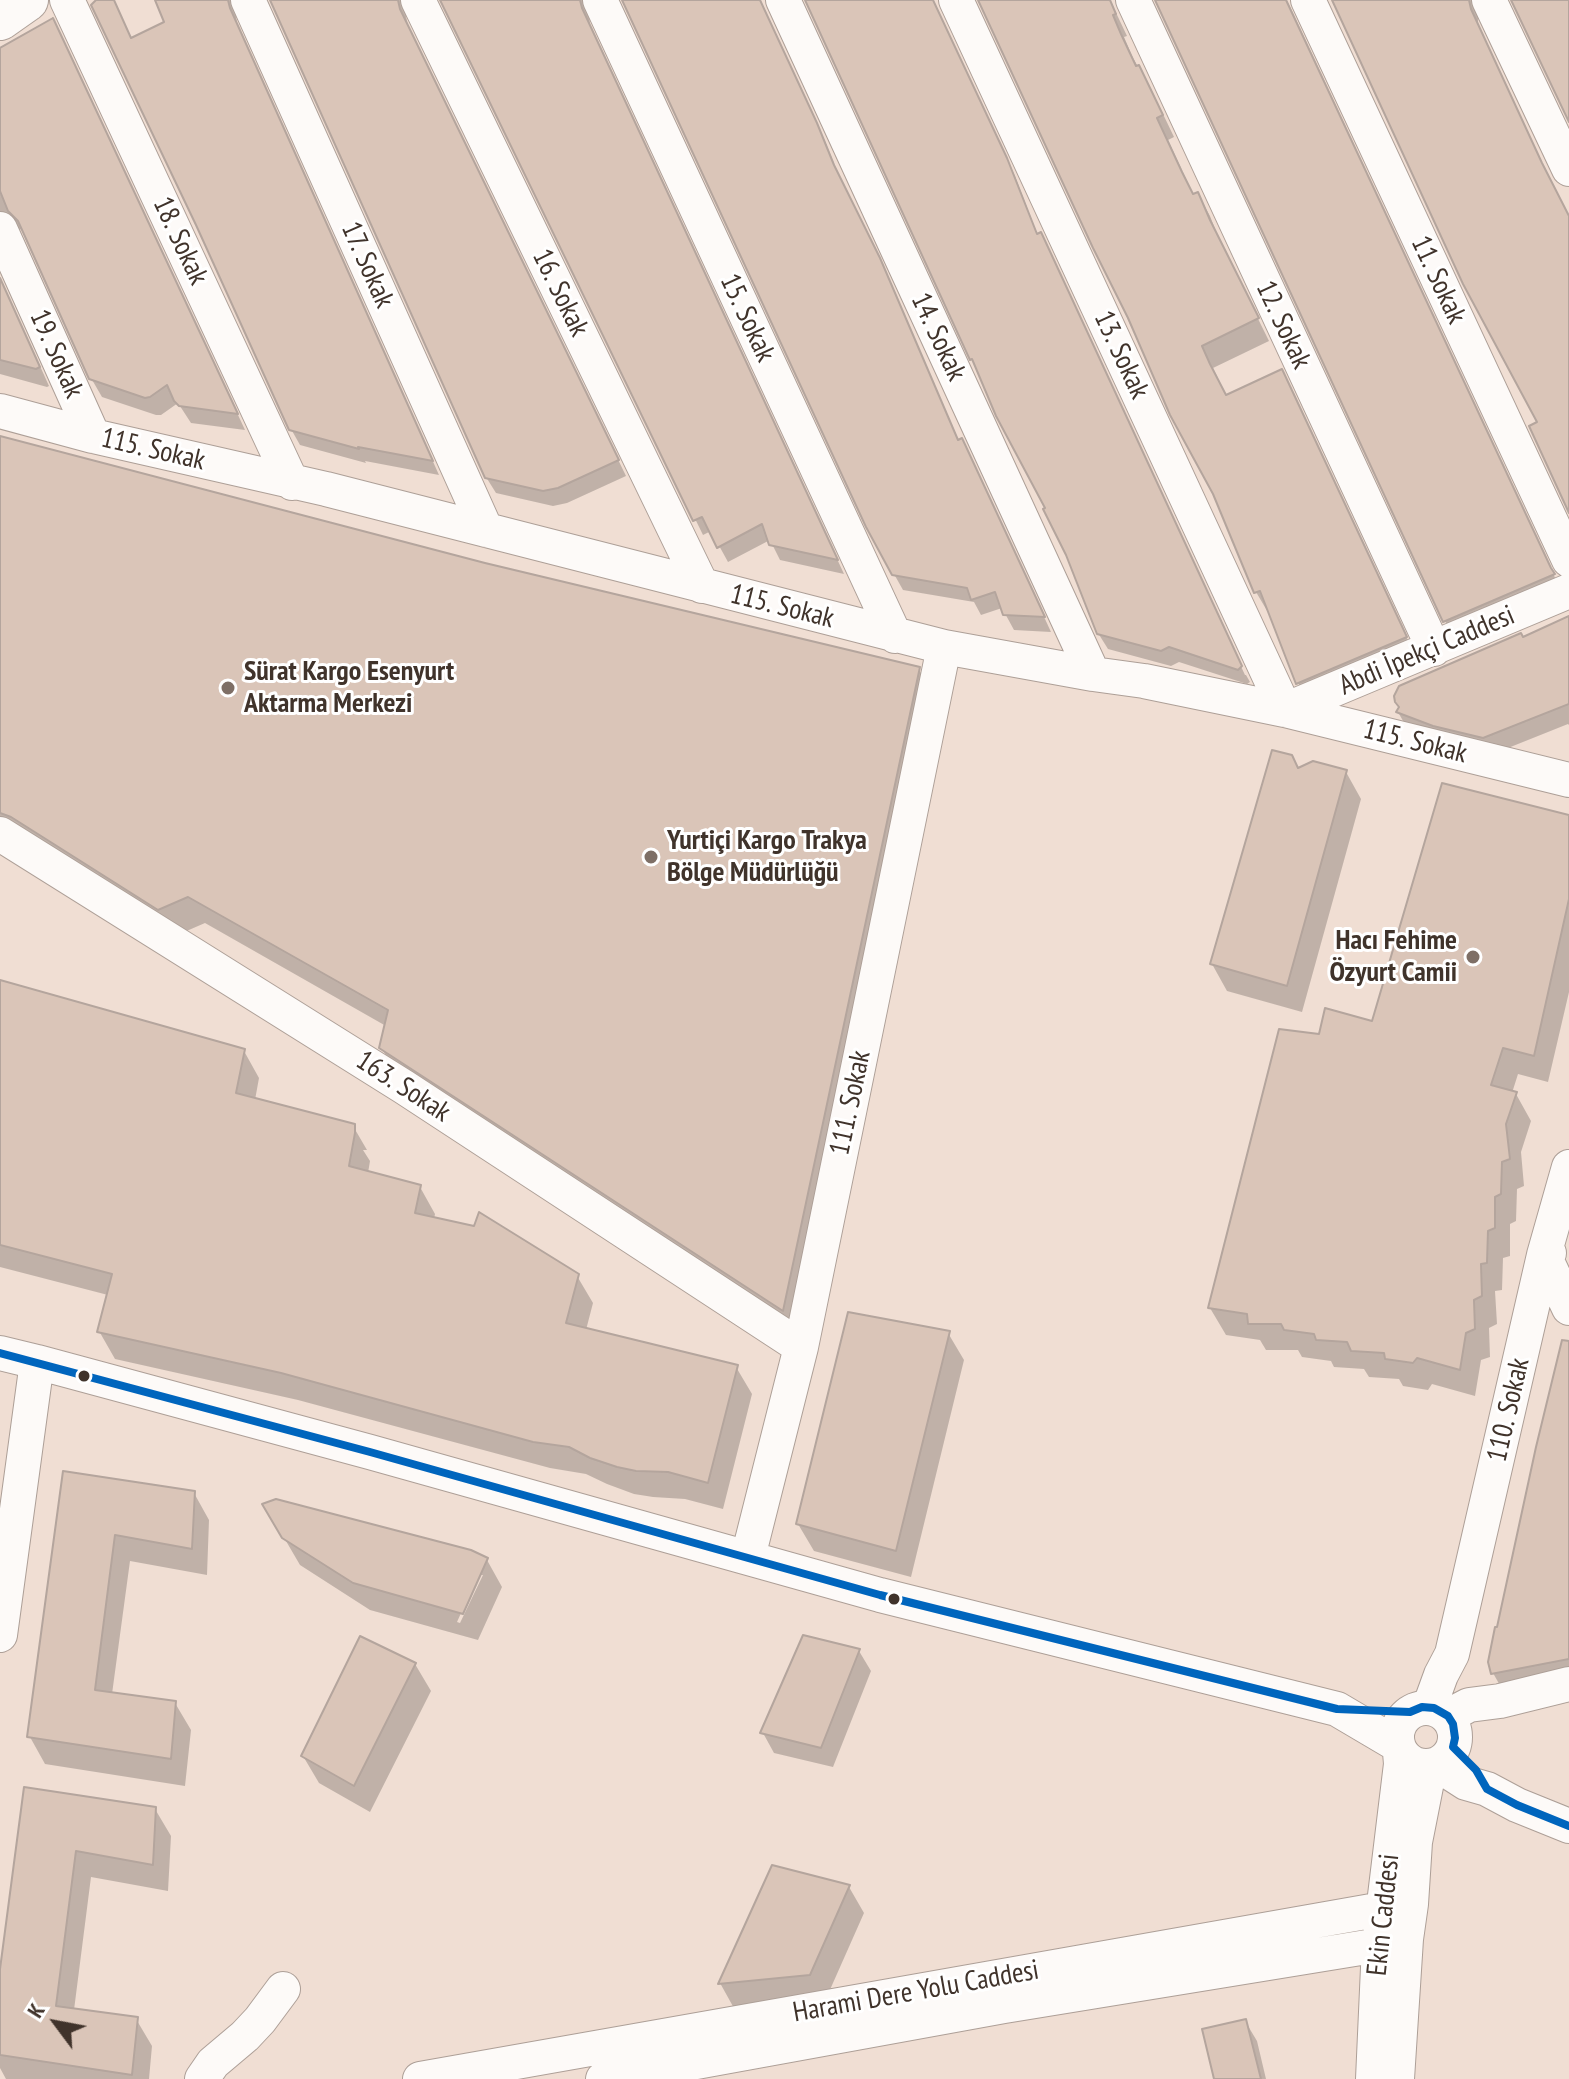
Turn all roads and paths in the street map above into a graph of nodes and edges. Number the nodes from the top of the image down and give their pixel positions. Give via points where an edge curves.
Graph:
1 (27, 0) edge
2 (61, 0) edge
3 (67, 0) edge
4 (248, 0) edge
5 (418, 0) edge
6 (600, 0) edge
7 (783, 0) edge
8 (956, 0) edge
9 (1133, 0) edge
10 (1308, 0) edge
11 (1489, 0) edge
12 (0, 19) edge
13 (0, 31) edge
14 (1569, 169) edge
15 (0, 229) edge
16 (0, 411) edge
17 (93, 436) junction
18 (292, 483) junction
19 (486, 530) junction
20 (1569, 560) edge
21 (702, 586) junction
22 (1569, 591) edge
23 (895, 636) junction
24 (944, 647) junction
25 (1434, 649) junction
26 (1093, 674) junction
27 (1285, 710) junction
28 (1569, 780) edge
29 (0, 834) edge
30 (1569, 1167) edge
31 (1557, 1250) edge
32 (1569, 1308) edge
33 (801, 1347) junction
34 (0, 1353) edge
35 (37, 1362) junction
36 (748, 1557) junction
37 (0, 1635) edge
38 (1569, 1684) edge
39 (1430, 1735) junction
40 (1569, 1826) edge
41 (1397, 1907) junction
42 (1392, 1942) junction
43 (283, 1989) dead end
44 (202, 2079) edge
45 (420, 2079) edge
46 (603, 2079) edge
47 (1373, 2079) edge
48 (1397, 2079) edge

1 - 12 main road
2 - 13 street
3 - 18 street, 18. Sokak
4 - 19 street, 17. Sokak
5 - 21 street, 16. Sokak
6 - 23 street, 15. Sokak
7 - 26 street, 14. Sokak
8 - 27 street, 13. Sokak
9 - 25 street, 12. Sokak
10 - 20 street, 11. Sokak
11 - 14 street
15 - 17 street, 19. Sokak
16 - 17 street, 115. Sokak
17 - 18 street, 115. Sokak
18 - 19 street, 115. Sokak
19 - 21 street, 115. Sokak
21 - 23 street, 115. Sokak
22 - 25 street, Abdi İpekçi Caddesi
23 - 24 street, 115. Sokak
24 - 26 street, 115. Sokak
24 - 33 street, 111. Sokak
25 - 27 street, Abdi İpekçi Caddesi
26 - 27 street, 115. Sokak
27 - 28 street, 115. Sokak
29 - 33 street, 163. Sokak via 404,1087
30 - 31 street, 110. Sokak
31 - 32 street
31 - 39 street, 110. Sokak via 1452,1654 1454,1679
33 - 36 street, 111. Sokak
34 - 35 street
35 - 36 street
35 - 37 street
36 - 39 street
38 - 39 street via 1469,1705
39 - 40 street via 1466,1783
39 - 41 street, Ekin Caddesi via 1401,1764
41 - 42 street, Ekin Caddesi
41 - 45 street, Harami Dere Yolu Caddesi
42 - 46 street, Harami Dere Yolu Caddesi
42 - 47 street, Ekin Caddesi
42 - 48 street, Ekin Caddesi
43 - 44 street

